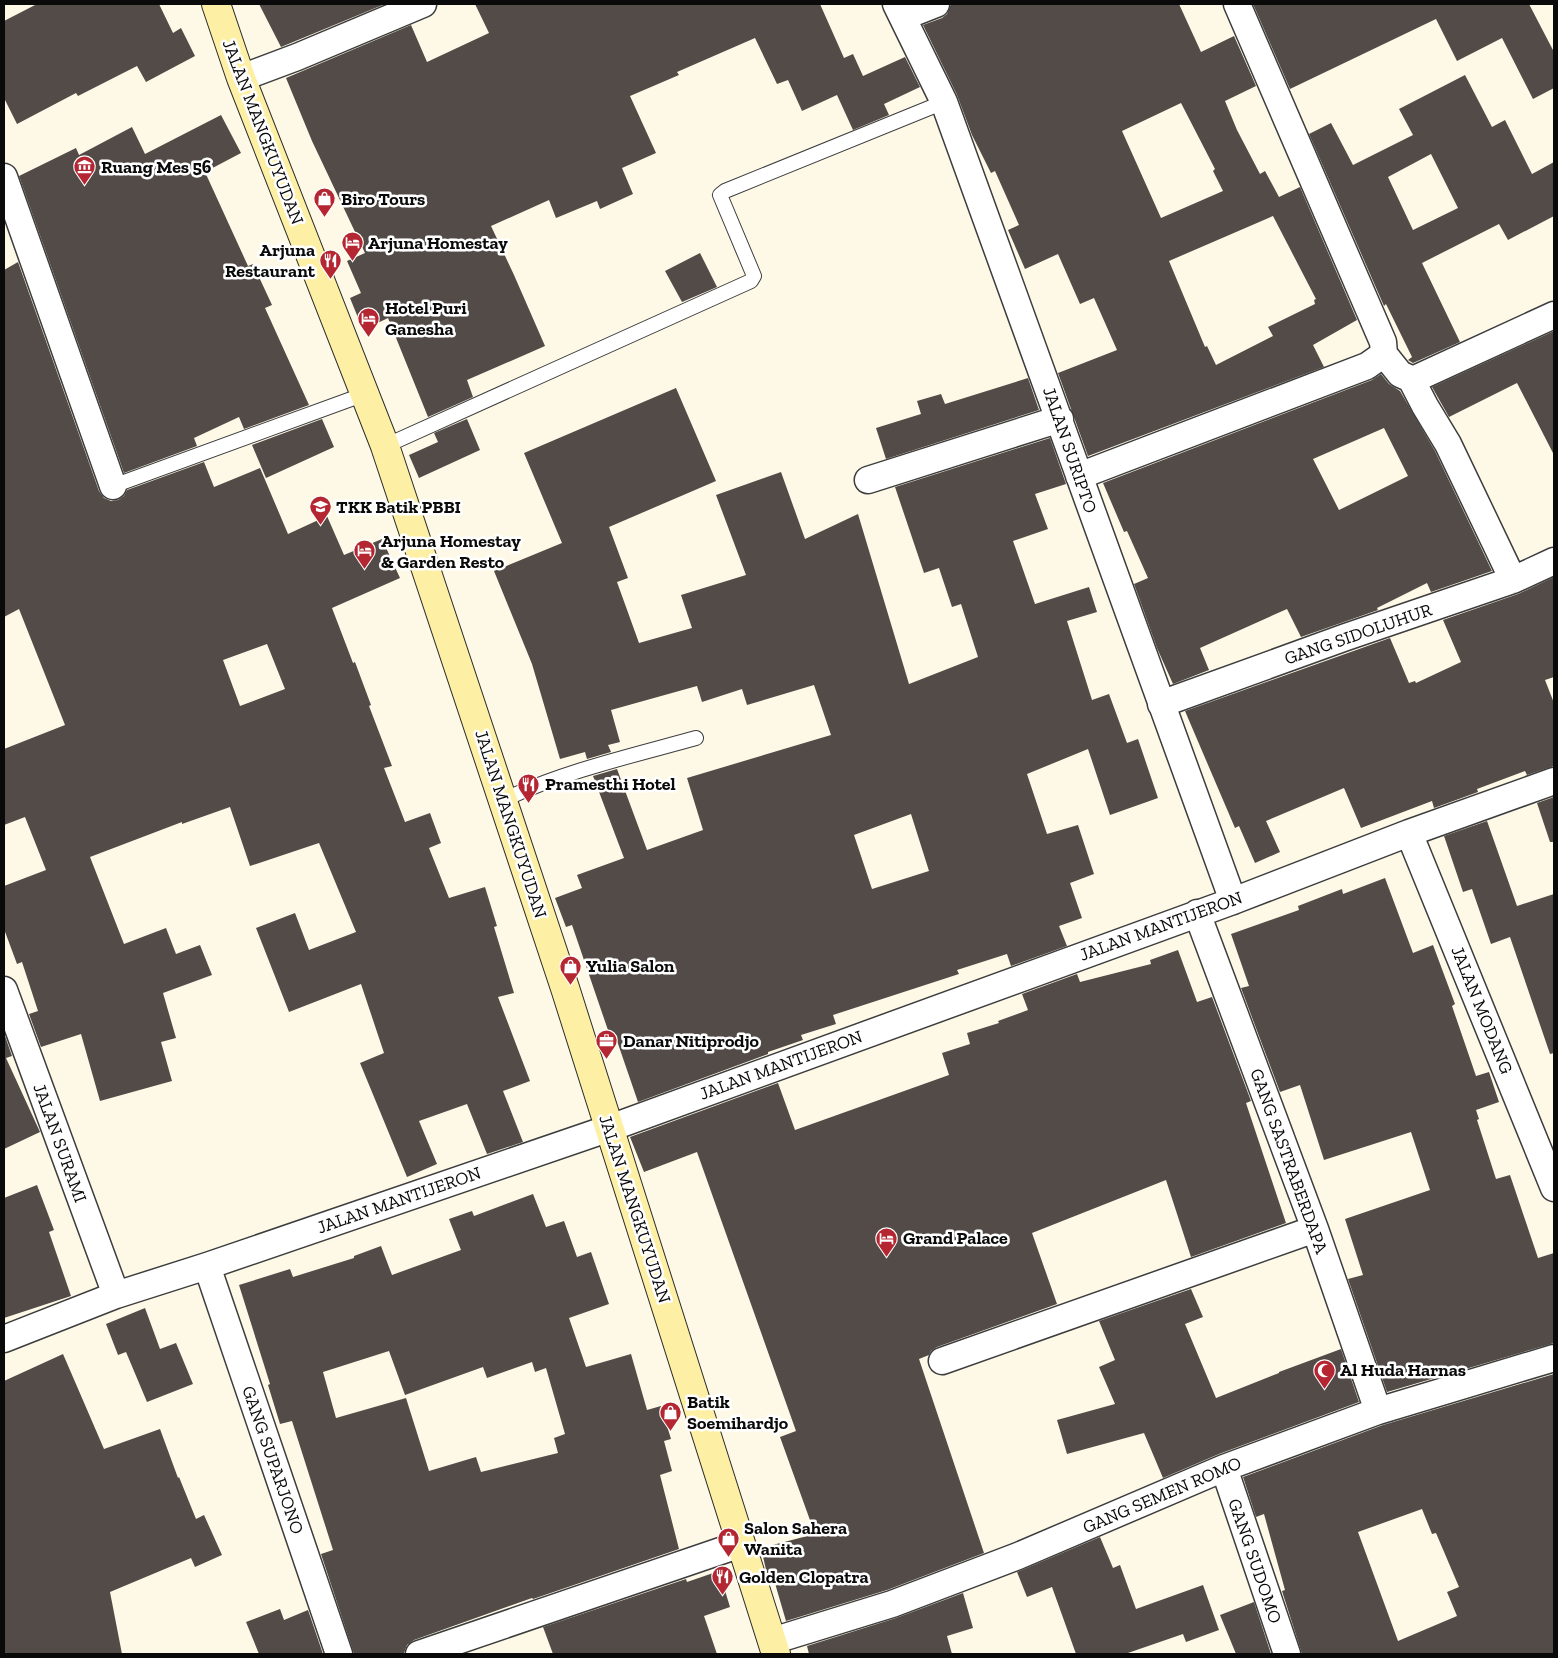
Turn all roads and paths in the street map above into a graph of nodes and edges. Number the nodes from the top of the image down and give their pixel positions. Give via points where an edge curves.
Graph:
1 (216, 4) edge
2 (423, 4) edge
3 (936, 4) edge
4 (1237, 4) edge
5 (900, 11) edge
6 (242, 78) junction
7 (944, 102) junction
8 (4, 177) edge
9 (1554, 315) edge
10 (1384, 354) junction
11 (1411, 379) junction
12 (365, 394) junction
13 (1060, 419) junction
14 (385, 446) junction
15 (1079, 476) junction
16 (868, 480) dead end
17 (113, 486) joint
18 (1554, 561) edge
19 (1513, 580) junction
20 (1162, 704) junction
21 (696, 738) dead end
22 (1554, 781) edge
23 (503, 800) junction
24 (1409, 833) junction
25 (1233, 900) junction
26 (1197, 913) junction
27 (4, 990) edge
28 (9, 1021) edge
29 (610, 1128) junction
30 (1554, 1188) edge
31 (1315, 1229) junction
32 (207, 1266) junction
33 (116, 1295) junction
34 (4, 1339) edge
35 (1554, 1358) edge
36 (942, 1361) dead end
37 (1378, 1411) junction
38 (1224, 1468) junction
39 (742, 1544) junction
40 (774, 1647) edge
41 (339, 1654) edge
42 (419, 1654) edge
43 (1287, 1654) edge

1 - 6 main road, JALAN MANGKUYUDAN
2 - 6 street
3 - 5 street
4 - 10 street via 1383,342
5 - 7 street, JALAN SURIPTO
6 - 12 main road, JALAN MANGKUYUDAN
7 - 13 street, JALAN SURIPTO
7 - 14 lane via 720,195 754,276 751,281
8 - 17 street
9 - 11 street
10 - 11 street via 1400,374
10 - 15 street via 1367,366
11 - 19 street via 1448,444
12 - 14 main road, JALAN MANGKUYUDAN
12 - 17 lane
13 - 15 street, JALAN SURIPTO
13 - 16 street
14 - 23 main road, JALAN MANGKUYUDAN
15 - 20 street, JALAN SURIPTO
18 - 19 street, GANG SIDOLUHUR
19 - 20 street, GANG SIDOLUHUR
20 - 25 street, JALAN SURIPTO
21 - 23 lane via 589,766
22 - 24 street, JALAN MANTIJERON
23 - 29 main road, JALAN MANGKUYUDAN
24 - 25 street, JALAN MANTIJERON
24 - 30 street, JALAN MODANG
25 - 26 street, JALAN MANTIJERON
26 - 29 street, JALAN MANTIJERON
26 - 31 street, GANG SASTRABERDAPA
27 - 28 street, JALAN SURAMI
28 - 33 street, JALAN SURAMI
29 - 32 street, JALAN MANTIJERON
29 - 39 main road, JALAN MANGKUYUDAN
31 - 36 street
31 - 37 street, GANG SASTRABERDAPA
32 - 33 street, JALAN MANTIJERON
32 - 41 street, GANG SUPARJONO
33 - 34 street, JALAN MANTIJERON
35 - 37 street, GANG SEMEN ROMO
37 - 38 street, GANG SEMEN ROMO
38 - 40 street, GANG SEMEN ROMO via 1018,1556
38 - 43 street, GANG SUDOMO
39 - 40 main road, JALAN MANGKUYUDAN
39 - 42 street

